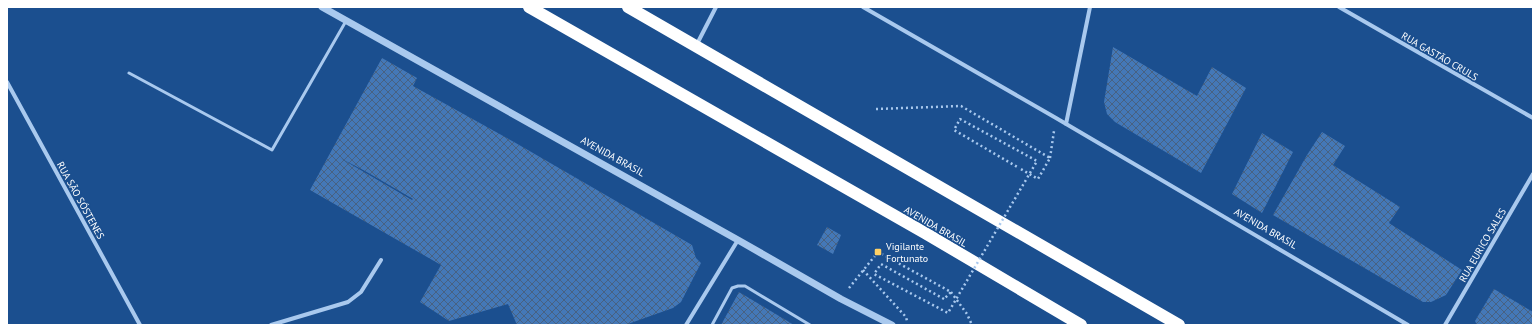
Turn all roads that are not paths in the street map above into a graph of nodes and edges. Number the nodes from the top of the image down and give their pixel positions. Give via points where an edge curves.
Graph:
1 (322, 7) edge
2 (529, 7) edge
3 (628, 7) edge
4 (716, 7) edge
5 (863, 7) edge
6 (1090, 7) edge
7 (1338, 7) edge
8 (873, 9) edge
9 (346, 21) junction
10 (696, 45) junction
11 (129, 73) dead end
12 (7, 82) edge
13 (1533, 118) edge
14 (1066, 124) junction
15 (1533, 174) edge
16 (738, 240) junction
17 (381, 260) dead end
18 (140, 325) edge
19 (271, 325) edge
20 (686, 325) edge
21 (712, 325) edge
22 (810, 325) edge
23 (892, 325) edge
24 (1081, 325) edge
25 (1179, 325) edge
26 (1408, 325) edge
27 (1445, 325) edge

1 - 9 street, AVENIDA BRASIL
2 - 24 highway, AVENIDA BRASIL
3 - 10 highway
4 - 10 street
5 - 8 street, AVENIDA BRASIL
6 - 14 street
7 - 13 street, RUA GASTÃO CRULS
8 - 14 street, AVENIDA BRASIL
9 - 11 lane via 272,150
9 - 16 street, AVENIDA BRASIL
10 - 25 highway
12 - 18 street, RUA SÃO SÓSTENES
14 - 26 street, AVENIDA BRASIL
15 - 27 street, RUA EURICO SALES
16 - 20 street
16 - 23 street, AVENIDA BRASIL
17 - 19 street via 361,292 348,302
21 - 22 lane via 732,288 738,286 745,286

